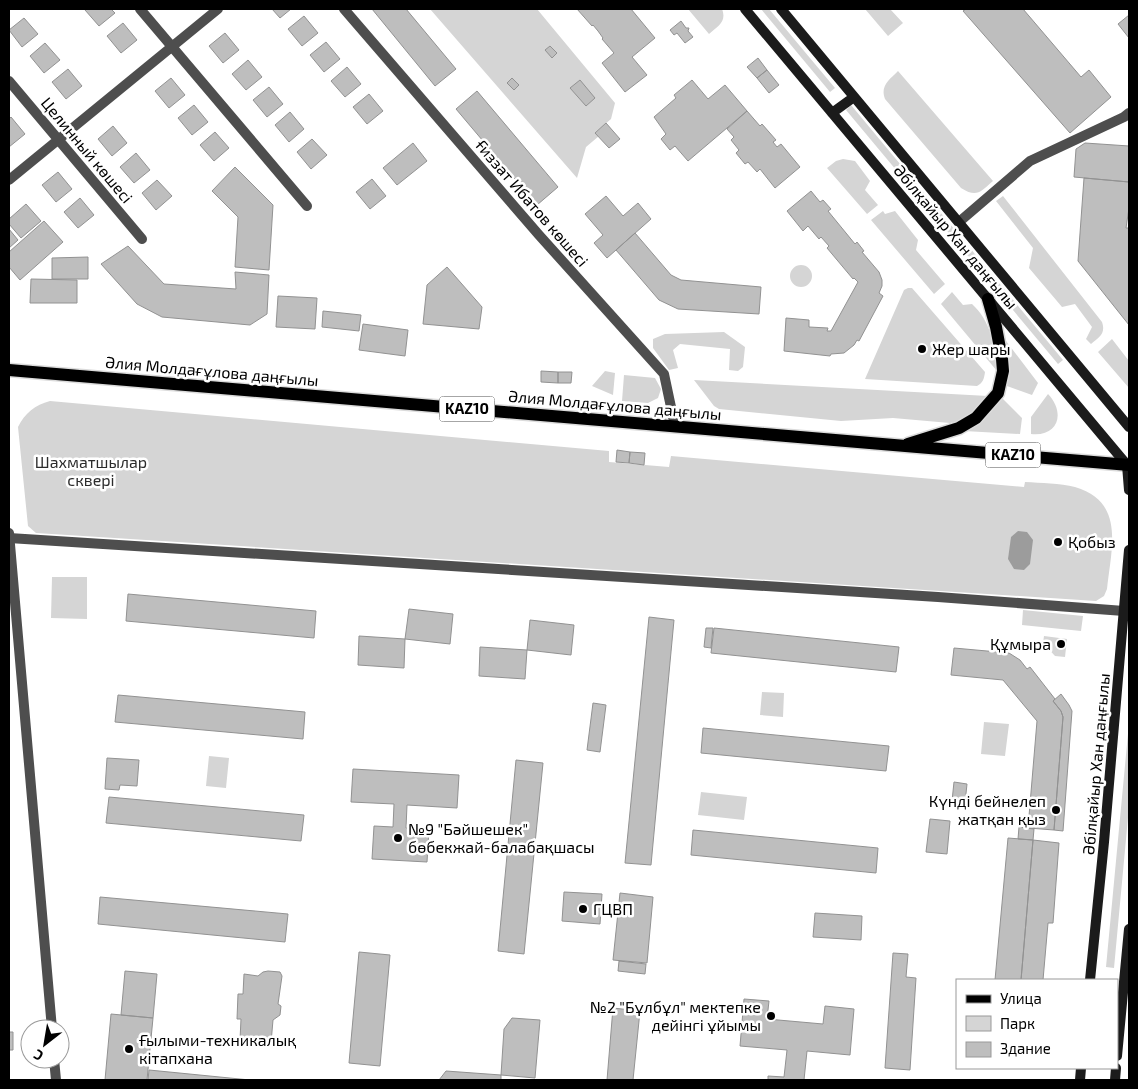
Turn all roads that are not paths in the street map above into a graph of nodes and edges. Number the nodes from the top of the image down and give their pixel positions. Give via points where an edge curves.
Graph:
1 (140, 9) edge
2 (218, 9) edge
3 (344, 9) edge
4 (745, 9) edge
5 (781, 9) edge
6 (172, 46) junction
7 (9, 81) edge
8 (854, 97) junction
9 (832, 113) junction
10 (1129, 113) edge
11 (58, 140) junction
12 (9, 180) edge
13 (307, 206) dead end
14 (959, 222) junction
15 (142, 239) dead end
16 (988, 299) junction
17 (9, 370) edge
18 (675, 426) junction
19 (1129, 426) edge
20 (900, 446) junction
21 (1128, 465) edge
22 (1129, 490) edge
23 (9, 533) edge
24 (9, 538) edge
25 (1129, 550) edge
26 (1127, 611) edge
27 (1129, 929) edge
28 (1090, 979) edge
29 (51, 1019) edge
30 (1118, 1045) edge

1 - 6 street
2 - 6 street
3 - 18 street, Ғиззат Ибатов көшесі via 664,374
4 - 9 main road, Әбілқайыр Хан даңғылы
5 - 8 main road, Әбілқайыр Хан даңғылы
6 - 11 street
6 - 13 street
7 - 11 street, Целинный көшесі
8 - 9 main road
8 - 14 main road, Әбілқайыр Хан даңғылы
9 - 16 main road, Әбілқайыр Хан даңғылы
10 - 14 street via 1030,161
11 - 12 street
11 - 15 street, Целинный көшесі
14 - 19 main road, Әбілқайыр Хан даңғылы
16 - 20 main road via 1002,359 998,393 976,418 959,428
16 - 21 main road, Әбілқайыр Хан даңғылы
17 - 18 main road, Әлия Молдағұлова даңғылы / KAZ10
18 - 20 main road, Әлия Молдағұлова даңғылы / KAZ10
20 - 21 main road, Әлия Молдағұлова даңғылы / KAZ10
21 - 22 main road
23 - 24 street
24 - 26 street
24 - 29 street
25 - 26 main road, Әбілқайыр Хан даңғылы
26 - 28 main road, Әбілқайыр Хан даңғылы
27 - 30 main road

